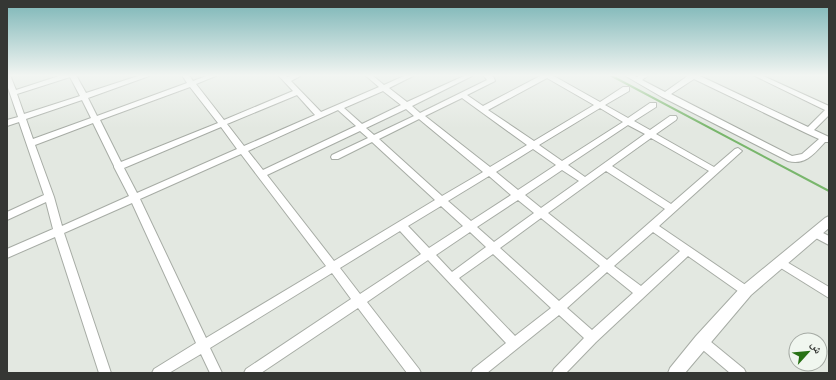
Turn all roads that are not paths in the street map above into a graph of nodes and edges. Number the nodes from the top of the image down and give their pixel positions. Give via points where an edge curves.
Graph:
1 (82, 93) edge
2 (96, 93) edge
3 (166, 93) edge
4 (200, 93) edge
5 (296, 93) edge
6 (299, 93) edge
7 (373, 93) edge
8 (390, 93) edge
9 (434, 93) edge
10 (466, 93) edge
11 (514, 93) edge
12 (578, 93) edge
13 (620, 93) edge
14 (662, 93) edge
15 (669, 93) edge
16 (730, 93) edge
17 (793, 93) edge
18 (11, 94) edge
19 (462, 95) junction
20 (666, 95) junction
21 (84, 97) junction
22 (600, 105) junction
23 (653, 105) dead end
24 (406, 106) junction
25 (339, 107) junction
26 (483, 109) junction
27 (829, 110) edge
28 (321, 116) junction
29 (419, 116) junction
30 (22, 118) junction
31 (673, 118) dead end
32 (95, 119) junction
33 (628, 122) junction
34 (7, 123) edge
35 (223, 123) junction
36 (361, 127) junction
37 (809, 131) junction
38 (650, 134) junction
39 (373, 138) junction
40 (826, 140) edge
41 (31, 143) junction
42 (534, 145) junction
43 (243, 150) junction
44 (738, 151) dead end
45 (335, 157) dead end
46 (562, 165) junction
47 (605, 166) junction
48 (118, 167) junction
49 (715, 171) junction
50 (489, 172) junction
51 (262, 174) junction
52 (586, 182) junction
53 (518, 195) junction
54 (49, 197) junction
55 (135, 198) junction
56 (442, 201) junction
57 (672, 209) junction
58 (541, 213) junction
59 (7, 216) edge
60 (829, 221) edge
61 (401, 226) junction
62 (652, 226) junction
63 (470, 227) junction
64 (59, 232) junction
65 (814, 232) junction
66 (829, 241) edge
67 (493, 248) junction
68 (687, 250) junction
69 (7, 254) edge
70 (428, 254) junction
71 (780, 262) junction
72 (606, 266) junction
73 (333, 267) junction
74 (451, 278) junction
75 (746, 291) junction
76 (641, 293) junction
77 (829, 293) edge
78 (359, 300) junction
79 (559, 308) junction
80 (592, 338) junction
81 (700, 341) junction
82 (514, 343) junction
83 (203, 346) junction
84 (105, 373) edge
85 (158, 373) edge
86 (216, 373) edge
87 (250, 373) edge
88 (415, 373) edge
89 (477, 373) edge
90 (558, 373) edge
91 (675, 373) edge
92 (740, 373) edge

1 - 21 street
2 - 21 street
3 - 32 street
4 - 35 street
5 - 35 street
6 - 28 street
7 - 25 street
8 - 24 street
9 - 24 street
10 - 19 street
11 - 26 street
12 - 22 street
13 - 22 street
14 - 20 street
15 - 20 street
16 - 37 street
17 - 27 street
18 - 30 street
19 - 26 street
19 - 29 street
20 - 40 street via 791,159 802,159
21 - 30 street
21 - 32 street
22 - 33 street
22 - 42 street
23 - 33 street
24 - 29 street
24 - 36 street
25 - 28 street
25 - 36 street
26 - 42 street
27 - 37 street
28 - 43 street
29 - 39 street
29 - 50 street
30 - 34 street
30 - 41 street
31 - 38 street
32 - 41 street
32 - 48 street
33 - 38 street
33 - 46 street
35 - 43 street
35 - 48 street
36 - 39 street
36 - 51 street
37 - 40 street
38 - 47 street
38 - 49 street
39 - 45 street
39 - 56 street
41 - 54 street
42 - 46 street
42 - 50 street
43 - 51 street
43 - 55 street
44 - 49 street
46 - 52 street
46 - 53 street
47 - 52 street
47 - 57 street
48 - 55 street
49 - 57 street
50 - 53 street
50 - 56 street
51 - 73 street
52 - 58 street
53 - 58 street
53 - 63 street
54 - 59 street
54 - 64 street
55 - 64 street
55 - 83 street
56 - 61 street
56 - 63 street
57 - 62 street
58 - 67 street
58 - 72 street
60 - 65 street
61 - 70 street
61 - 73 street
62 - 68 street
62 - 72 street
63 - 67 street
63 - 70 street
64 - 69 street
64 - 84 street
65 - 66 street
65 - 71 street
67 - 74 street
67 - 79 street
68 - 75 street
68 - 76 street
70 - 74 street
70 - 78 street
71 - 75 street
71 - 77 street
72 - 76 street
72 - 79 street
73 - 78 street
73 - 83 street
74 - 82 street
75 - 81 street
76 - 80 street
78 - 87 street
78 - 88 street
79 - 80 street
79 - 82 street
80 - 90 street
81 - 91 street
81 - 92 street
82 - 89 street
83 - 85 street
83 - 86 street

